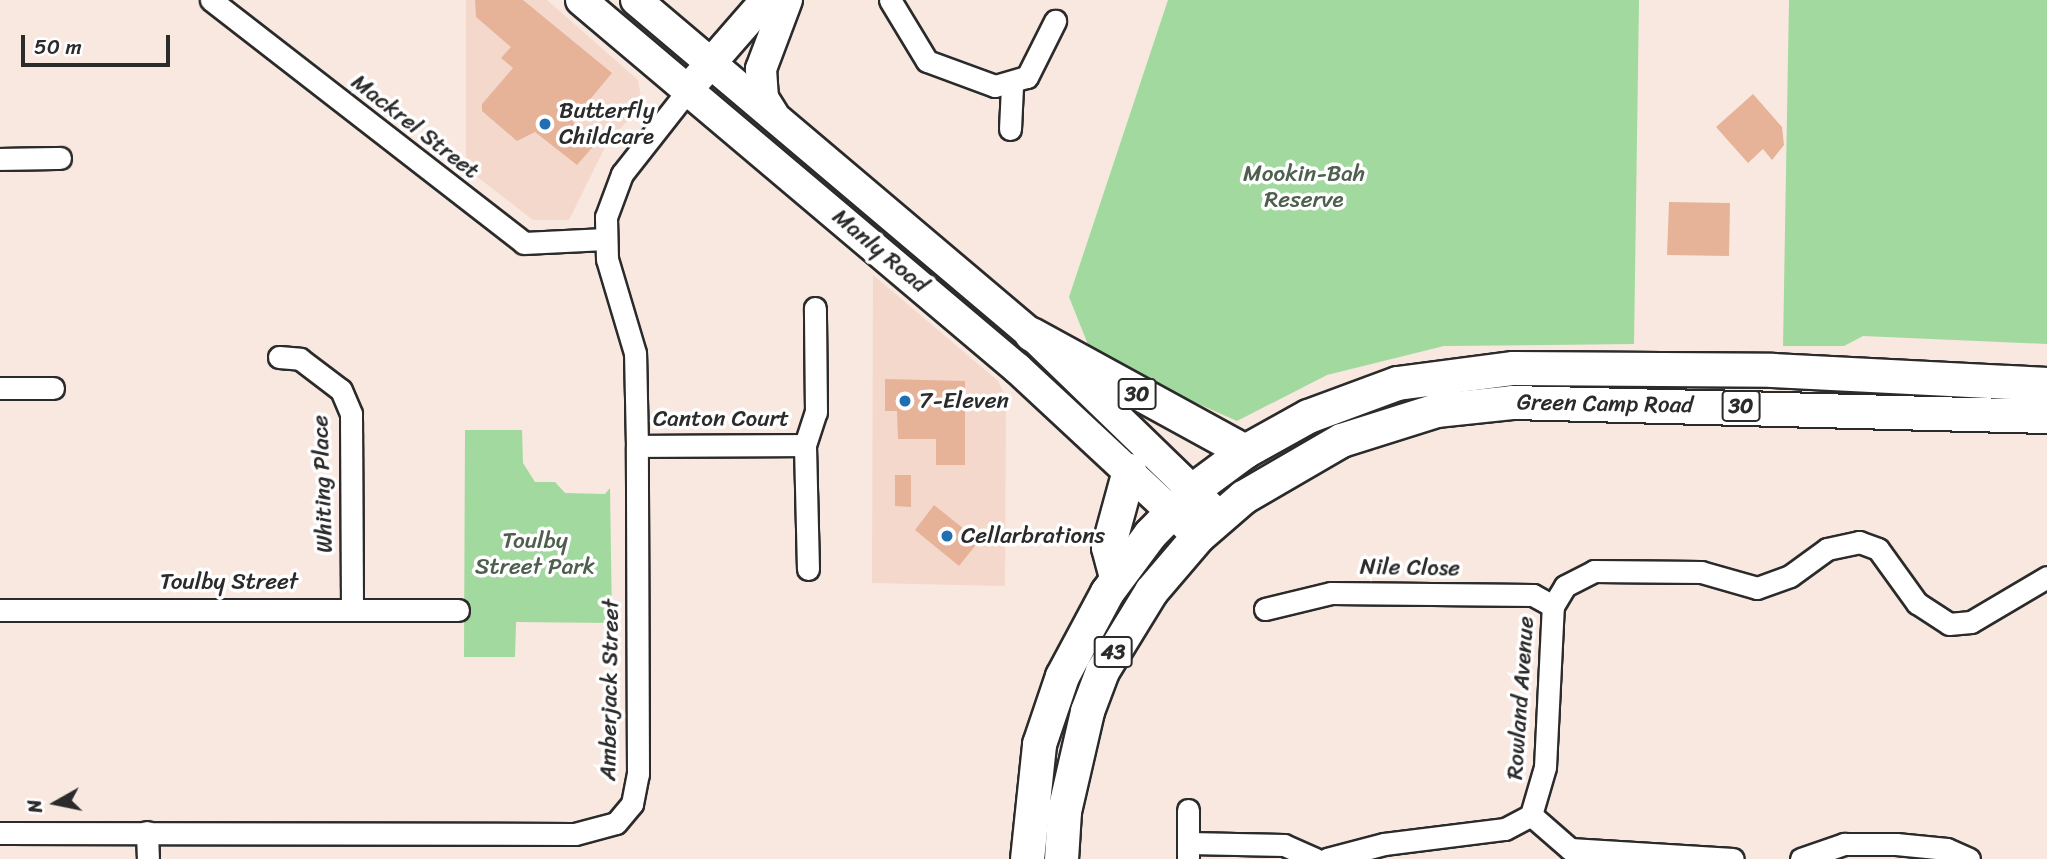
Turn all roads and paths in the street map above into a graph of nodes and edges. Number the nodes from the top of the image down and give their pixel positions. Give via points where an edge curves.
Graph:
1 (211, 0) edge
2 (581, 0) edge
3 (636, 0) edge
4 (766, 0) edge
5 (787, 0) edge
6 (890, 0) edge
7 (1055, 21) dead end
8 (710, 64) junction
9 (1012, 86) junction
10 (689, 89) junction
11 (775, 117) junction
12 (1010, 129) dead end
13 (60, 158) dead end
14 (0, 159) edge
15 (605, 239) junction
16 (815, 308) dead end
17 (1031, 334) junction
18 (279, 357) dead end
19 (2047, 384) edge
20 (0, 388) edge
21 (53, 388) dead end
22 (2047, 416) edge
23 (637, 446) junction
24 (805, 446) junction
25 (1245, 451) junction
26 (1129, 470) junction
27 (1184, 499) junction
28 (1209, 526) junction
29 (808, 569) dead end
30 (2047, 577) edge
31 (1116, 578) junction
32 (1553, 606) junction
33 (352, 608) junction
34 (1265, 609) dead end
35 (0, 610) edge
36 (458, 610) dead end
37 (1188, 810) dead end
38 (1531, 815) junction
39 (147, 832) junction
40 (0, 833) edge
41 (1188, 851) edge
42 (148, 859) edge
43 (1027, 859) edge
44 (1061, 859) edge
45 (1315, 859) edge
46 (1327, 859) edge
47 (1733, 859) edge
48 (1801, 859) edge
49 (1969, 859) edge

1 - 15 street, Mackrel Street via 524,243
2 - 10 main road, Manly Road
3 - 8 main road, Manly Road / 30
4 - 8 main road
5 - 11 main road via 761,69 763,97
6 - 9 street via 927,61 957,77
7 - 9 street via 1039,61
8 - 10 main road
8 - 11 main road, Manly Road / 30
9 - 12 street
10 - 15 street, Amberjack Street via 622,174 607,217
10 - 26 main road, Manly Road
11 - 17 main road, Manly Road / 30
13 - 14 street
15 - 23 street, Amberjack Street via 635,354
16 - 24 street via 816,412
17 - 25 main road, 30
17 - 27 main road, Manly Road
18 - 33 street, Whiting Place via 300,359 341,390 351,414
19 - 25 main road, Green Camp Road / 30 via 1772,370 1487,370 1369,391
20 - 21 street
22 - 28 main road, Green Camp Road / 30 via 1565,402 1474,405 1401,418 1341,440 1266,480
23 - 24 street, Canton Court
23 - 39 street, Amberjack Street via 638,774 632,804 616,823 575,834
24 - 29 street
25 - 27 main road, 43
26 - 27 main road, Manly Road
26 - 31 main road via 1108,547
27 - 28 main road, Manly Road
27 - 31 main road, 43
28 - 44 main road, 43 via 1150,591 1102,671 1076,746
30 - 32 street, Rowland Avenue via 1971,622 1949,624 1917,603 1878,549 1859,542 1827,549 1790,576 1757,588 1701,572 1594,571 1566,586
31 - 43 main road, 43 via 1079,640 1050,709 1031,781
32 - 34 street, Nile Close via 1533,595 1331,593
32 - 38 street, Rowland Avenue via 1545,767
33 - 35 street, Toulby Street
33 - 36 street, Toulby Street
37 - 41 street
38 - 46 street, Rowland Avenue via 1505,830 1359,848
38 - 47 street via 1570,849
39 - 40 street, Amberjack Street
39 - 42 street
41 - 45 street via 1284,845
48 - 49 street via 1844,844 1947,849

